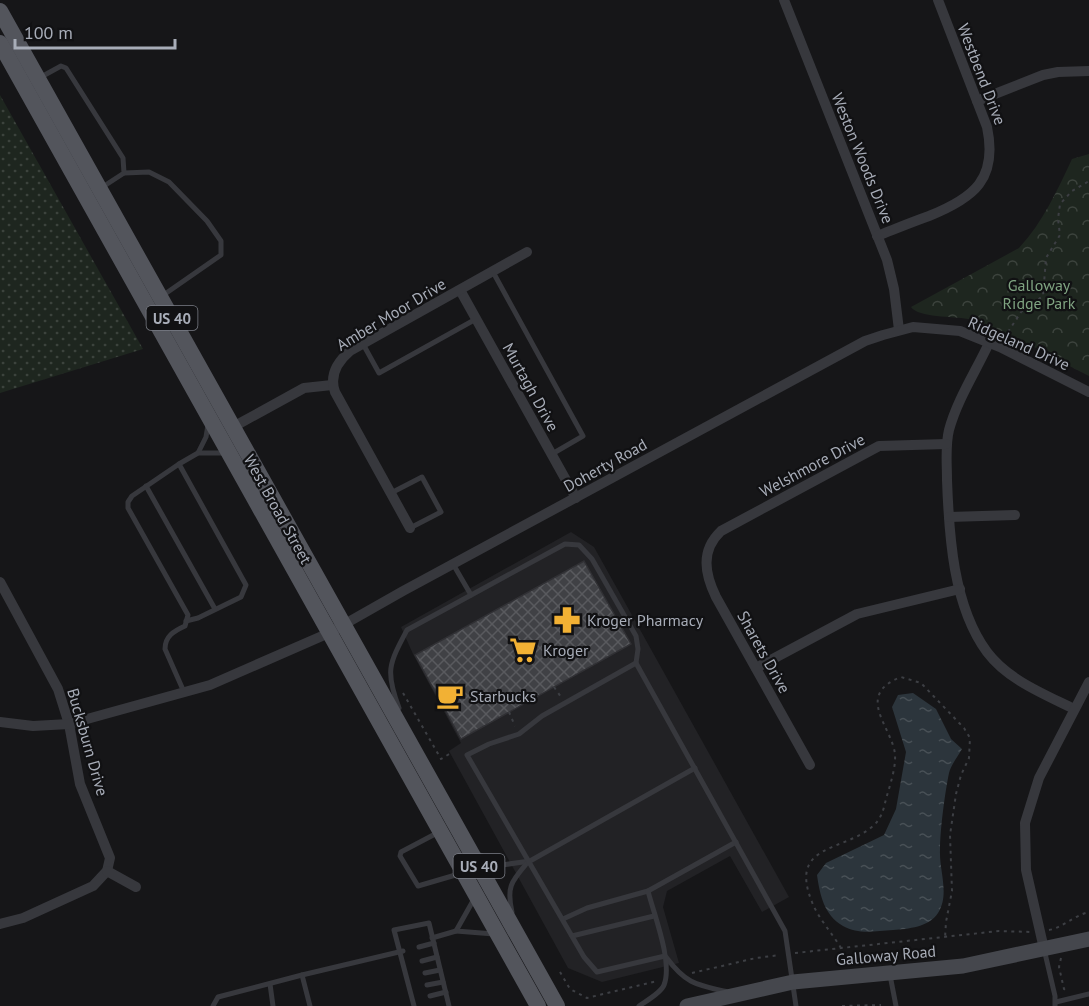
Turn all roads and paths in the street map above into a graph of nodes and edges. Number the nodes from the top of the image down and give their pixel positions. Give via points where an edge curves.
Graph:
1 (784, 0) edge
2 (938, 0) edge
3 (0, 11) edge
4 (2, 53) edge
5 (1089, 70) edge
6 (31, 83) junction
7 (977, 101) junction
8 (124, 173) junction
9 (1089, 181) edge
10 (93, 193) junction
11 (877, 236) junction
12 (527, 252) dead end
13 (493, 272) junction
14 (460, 290) junction
15 (161, 297) junction
16 (476, 319) junction
17 (899, 330) junction
18 (363, 344) junction
19 (994, 345) junction
20 (332, 385) junction
21 (1089, 392) edge
22 (209, 418) junction
23 (233, 427) junction
24 (946, 444) junction
25 (198, 453) junction
26 (229, 454) junction
27 (552, 454) junction
28 (179, 464) junction
29 (146, 486) junction
30 (391, 493) junction
31 (576, 498) junction
32 (1015, 515) dead end
33 (948, 517) junction
34 (410, 528) joint
35 (708, 550) joint
36 (453, 564) junction
37 (0, 582) edge
38 (960, 589) junction
39 (471, 595) junction
40 (215, 609) junction
41 (186, 621) junction
42 (344, 625) junction
43 (329, 633) junction
44 (636, 663) junction
45 (756, 668) junction
46 (1089, 682) edge
47 (554, 687) dead end
48 (401, 689) dead end
49 (184, 692) junction
50 (565, 702) junction
51 (1074, 710) junction
52 (508, 712) dead end
53 (0, 722) edge
54 (69, 723) junction
55 (519, 734) junction
56 (414, 750) junction
57 (451, 753) dead end
58 (810, 765) dead end
59 (695, 768) junction
60 (440, 831) junction
61 (464, 839) junction
62 (736, 842) junction
63 (530, 861) junction
64 (107, 871) junction
65 (463, 872) junction
66 (136, 887) dead end
67 (648, 891) junction
68 (476, 895) junction
69 (1089, 912) edge
70 (654, 916) junction
71 (563, 919) junction
72 (0, 924) edge
73 (521, 928) dead end
74 (1055, 929) junction
75 (456, 931) junction
76 (1040, 932) junction
77 (497, 934) junction
78 (572, 936) junction
79 (945, 938) junction
80 (1089, 939) edge
81 (433, 940) junction
82 (419, 947) dead end
83 (1051, 947) junction
84 (841, 948) junction
85 (401, 951) junction
86 (789, 954) junction
87 (665, 956) junction
88 (437, 957) junction
89 (540, 960) dead end
90 (422, 961) dead end
91 (440, 970) junction
92 (560, 972) dead end
93 (425, 973) dead end
94 (890, 973) junction
95 (302, 975) junction
96 (680, 976) junction
97 (665, 979) junction
98 (542, 980) junction
99 (443, 982) junction
100 (793, 982) junction
101 (270, 984) junction
102 (427, 985) dead end
103 (446, 992) junction
104 (739, 994) junction
105 (1089, 994) edge
106 (430, 996) dead end
107 (1070, 999) junction
108 (414, 1002) edge
109 (1055, 1004) edge
110 (881, 1005) edge
111 (213, 1006) edge
112 (273, 1006) edge
113 (310, 1006) edge
114 (449, 1006) edge
115 (538, 1006) edge
116 (557, 1006) edge
117 (639, 1006) edge
118 (687, 1006) edge
119 (727, 1006) edge
120 (796, 1006) edge
121 (842, 1006) edge
122 (896, 1006) edge

1 - 11 street, Weston Woods Drive
2 - 7 street, Westbend Drive
3 - 6 main road, West Broad Street / US 40
4 - 6 main road, West Broad Street / US 40
5 - 7 street via 1043,75
6 - 8 lane via 61,66 66,68 123,158
6 - 10 main road, West Broad Street / US 40
7 - 11 street, Westbend Drive via 987,127 991,159 978,188 953,207
8 - 10 lane
8 - 15 lane via 149,172 169,182 221,241 221,255
9 - 19 path via 1060,204 1060,235 1046,258 1043,296 1021,312
10 - 15 main road, West Broad Street / US 40
10 - 22 main road, West Broad Street / US 40
11 - 17 street, Weston Woods Drive via 894,289
12 - 13 street, Amber Moor Drive
13 - 14 street, Amber Moor Drive
13 - 27 lane via 583,436
14 - 16 street, Murtagh Drive
14 - 18 street, Amber Moor Drive
15 - 23 main road, West Broad Street / US 40
16 - 18 lane via 379,373
16 - 27 street, Murtagh Drive
17 - 19 street, Ridgeland Drive via 945,329
17 - 31 street, Doherty Road via 864,341
18 - 20 street, Amber Moor Drive via 339,360
19 - 21 street, Ridgeland Drive
19 - 24 street via 952,419
20 - 23 street via 304,388
20 - 30 street
22 - 25 lane
22 - 26 main road, West Broad Street / US 40
23 - 42 main road, West Broad Street / US 40
24 - 33 street
24 - 35 street, Welshmore Drive via 879,446 721,531
25 - 26 lane
25 - 28 lane
26 - 43 main road, West Broad Street / US 40
27 - 31 street, Murtagh Drive
28 - 29 lane
28 - 40 lane via 246,585 241,597
29 - 40 lane
29 - 41 lane via 132,496 129,508 188,615
30 - 34 street
30 - 34 lane via 422,477 441,512
31 - 36 street, Doherty Road
32 - 33 street
33 - 38 street
35 - 45 street, Sharets Drive via 705,565 710,585
36 - 39 lane
36 - 42 street, Doherty Road
37 - 54 street, Bucksburn Drive via 58,689
38 - 45 street via 856,614
38 - 51 street via 988,652 1026,684
39 - 44 lane via 565,544 579,545 592,559 636,636
39 - 56 lane via 407,630 393,655 389,670 394,697
40 - 41 lane
41 - 49 lane via 165,642
42 - 43 street, Doherty Road
42 - 56 main road, West Broad Street / US 40
43 - 49 street, Doherty Road via 210,685
43 - 60 main road, West Broad Street / US 40
44 - 50 lane
44 - 59 lane
45 - 58 street, Sharets Drive
46 - 51 street
47 - 50 path
48 - 57 path via 441,759
49 - 54 street, Doherty Road
50 - 55 lane
51 - 76 street via 1039,778 1025,823 1026,870
52 - 55 path
53 - 54 street, Doherty Road via 33,726
54 - 64 street, Bucksburn Drive via 80,784 110,858
55 - 63 lane via 467,755
56 - 61 main road, West Broad Street / US 40
59 - 62 lane
59 - 63 lane
60 - 65 main road, West Broad Street / US 40
60 - 65 lane via 400,854 416,885
61 - 63 lane via 483,858 502,865
61 - 98 main road, West Broad Street / US 40
62 - 67 lane
62 - 86 lane via 785,931
63 - 71 lane
63 - 73 lane via 510,883 508,894
64 - 66 street
64 - 72 street via 93,886 23,918
65 - 68 main road, West Broad Street / US 40
67 - 70 lane
67 - 71 lane
68 - 75 lane
68 - 77 main road, West Broad Street / US 40
69 - 74 path
70 - 78 lane
70 - 87 lane
71 - 78 lane
74 - 76 path
74 - 83 path
75 - 77 lane
75 - 81 lane
76 - 79 path via 999,931
76 - 83 street
77 - 115 main road, West Broad Street / US 40
78 - 87 lane via 597,972
79 - 84 path
79 - 84 path via 952,891 950,836 956,795 969,758 970,738 921,683 901,677 886,685 878,701 893,745 895,764 883,811 864,832 824,850 807,867 812,904
80 - 83 street, Galloway Road
81 - 82 lane
81 - 85 lane via 429,923 394,930
81 - 88 lane
83 - 94 street, Galloway Road via 963,966
83 - 107 path via 1061,958 1059,967
83 - 109 lane
84 - 86 path
85 - 95 lane
85 - 108 lane
86 - 96 path
86 - 100 lane
87 - 96 lane
87 - 97 lane
88 - 90 lane
88 - 91 lane
89 - 98 lane
91 - 93 lane
91 - 99 lane
92 - 97 path via 570,989 587,998
94 - 100 street, Galloway Road
94 - 122 lane
95 - 101 lane
95 - 113 lane
96 - 104 lane via 698,986
97 - 117 lane via 664,987
98 - 116 main road, West Broad Street / US 40
99 - 102 lane
99 - 103 lane
100 - 104 street, Galloway Road
100 - 120 lane
101 - 111 lane via 218,996
101 - 112 lane
103 - 106 lane
103 - 114 lane
104 - 118 street, Galloway Road
104 - 119 lane
105 - 107 lane
107 - 109 lane
110 - 121 path

